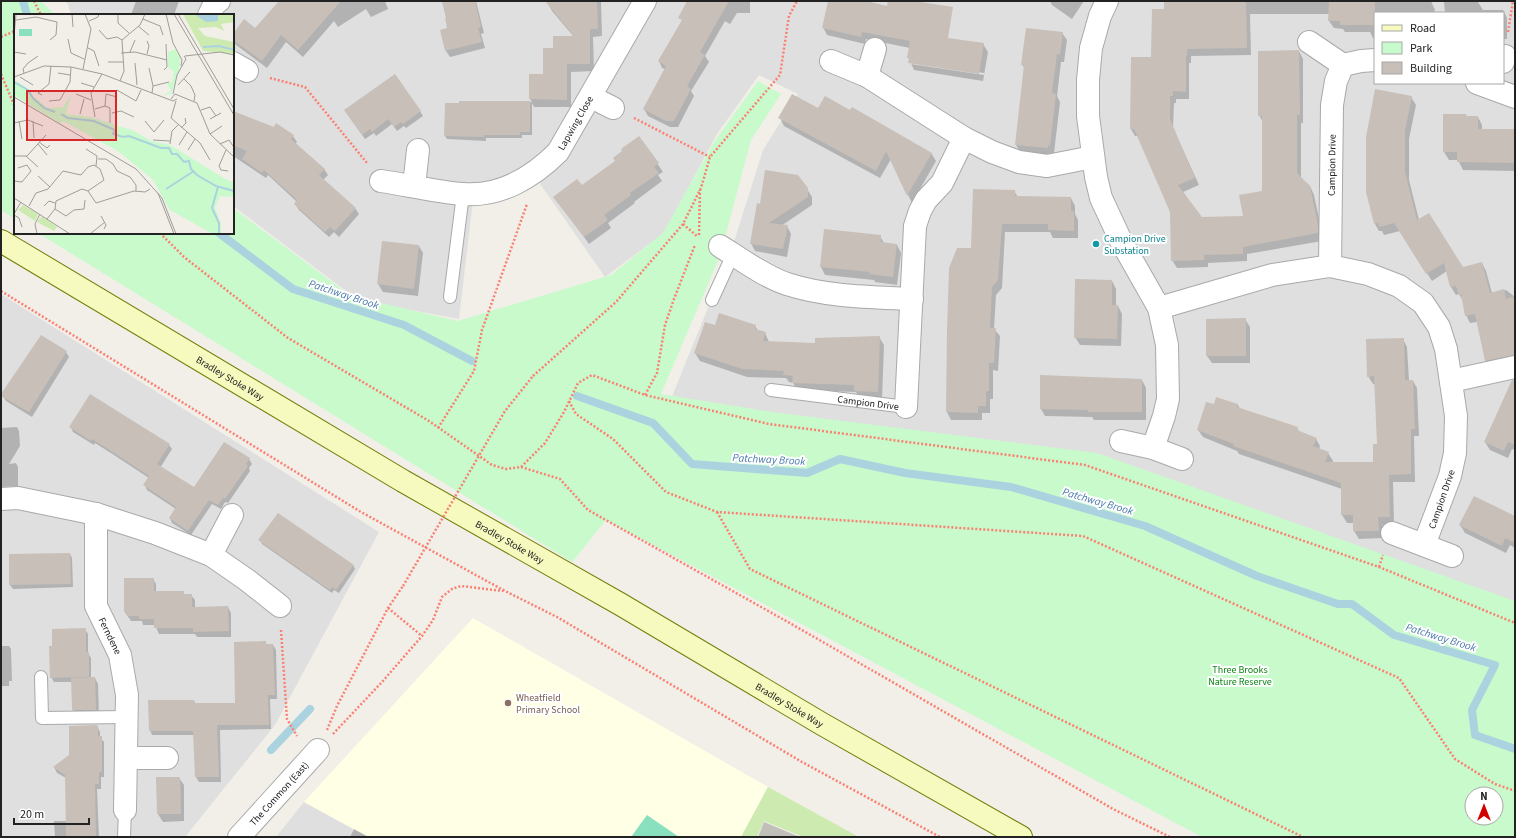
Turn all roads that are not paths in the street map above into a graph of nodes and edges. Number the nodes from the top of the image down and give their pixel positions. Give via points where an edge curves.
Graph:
1 (219, 1) edge
2 (645, 1) edge
3 (1107, 1) edge
4 (209, 14) edge
5 (1309, 42) dead end
6 (875, 49) dead end
7 (1374, 60) edge
8 (830, 61) dead end
9 (1343, 65) junction
10 (867, 76) junction
11 (1489, 85) edge
12 (591, 97) junction
13 (1515, 97) edge
14 (613, 108) road end
15 (964, 138) junction
16 (418, 150) dead end
17 (1093, 157) junction
18 (381, 181) road end
19 (414, 186) junction
20 (463, 194) junction
21 (1, 241) edge
22 (726, 250) joint
23 (1330, 266) junction
24 (450, 297) dead end
25 (912, 299) junction
26 (712, 300) dead end
27 (1159, 308) junction
28 (1515, 367) edge
29 (1451, 381) junction
30 (771, 390) dead end
31 (906, 407) joint
32 (1121, 441) dead end
33 (1153, 448) junction
34 (1182, 460) dead end
35 (1, 499) edge
36 (96, 514) junction
37 (232, 515) dead end
38 (1392, 533) dead end
39 (1424, 545) junction
40 (211, 555) junction
41 (1452, 556) dead end
42 (280, 606) road end
43 (41, 677) dead end
44 (127, 717) junction
45 (318, 750) road end
46 (126, 758) junction
47 (167, 758) dead end
48 (125, 810) joint
49 (124, 837) edge
50 (239, 837) edge
51 (1021, 837) edge

1 - 4 street
2 - 12 street, Lapwing Close
3 - 17 street via 1091,48 1088,116
5 - 9 street
6 - 10 street
7 - 9 street
8 - 10 street
9 - 23 street, Campion Drive via 1336,81 1332,105
10 - 15 street
11 - 13 street
12 - 14 street
12 - 20 street, Lapwing Close via 558,152 542,168 501,189 480,194
15 - 17 street via 1019,162 1048,166
15 - 25 street, Campion Drive via 942,182 926,200 915,226
16 - 19 street
17 - 27 street via 1101,198 1121,241
18 - 19 street, Lapwing Close
19 - 20 street, Lapwing Close
20 - 24 lane
21 - 51 street, Bradley Stoke Way via 402,481 620,604 822,724
22 - 25 street via 786,284 858,297
22 - 26 lane
23 - 27 street, Campion Drive via 1272,275
23 - 29 street, Campion Drive via 1368,274 1399,286 1423,303 1439,328 1446,349
25 - 31 street, Campion Drive
27 - 33 street via 1166,345 1168,399
28 - 29 street
29 - 39 street, Campion Drive via 1456,416 1455,453 1450,476
30 - 31 lane, Campion Drive
32 - 33 street
33 - 34 street
35 - 36 street via 18,498
36 - 40 street
36 - 44 street, Ferndene via 96,606 120,655 127,695
37 - 40 street
38 - 39 street
39 - 41 street
40 - 42 street
43 - 44 lane via 42,718
44 - 46 street, Ferndene
45 - 50 street, The Common (East)
46 - 47 street
46 - 48 street, Ferndene
48 - 49 lane

